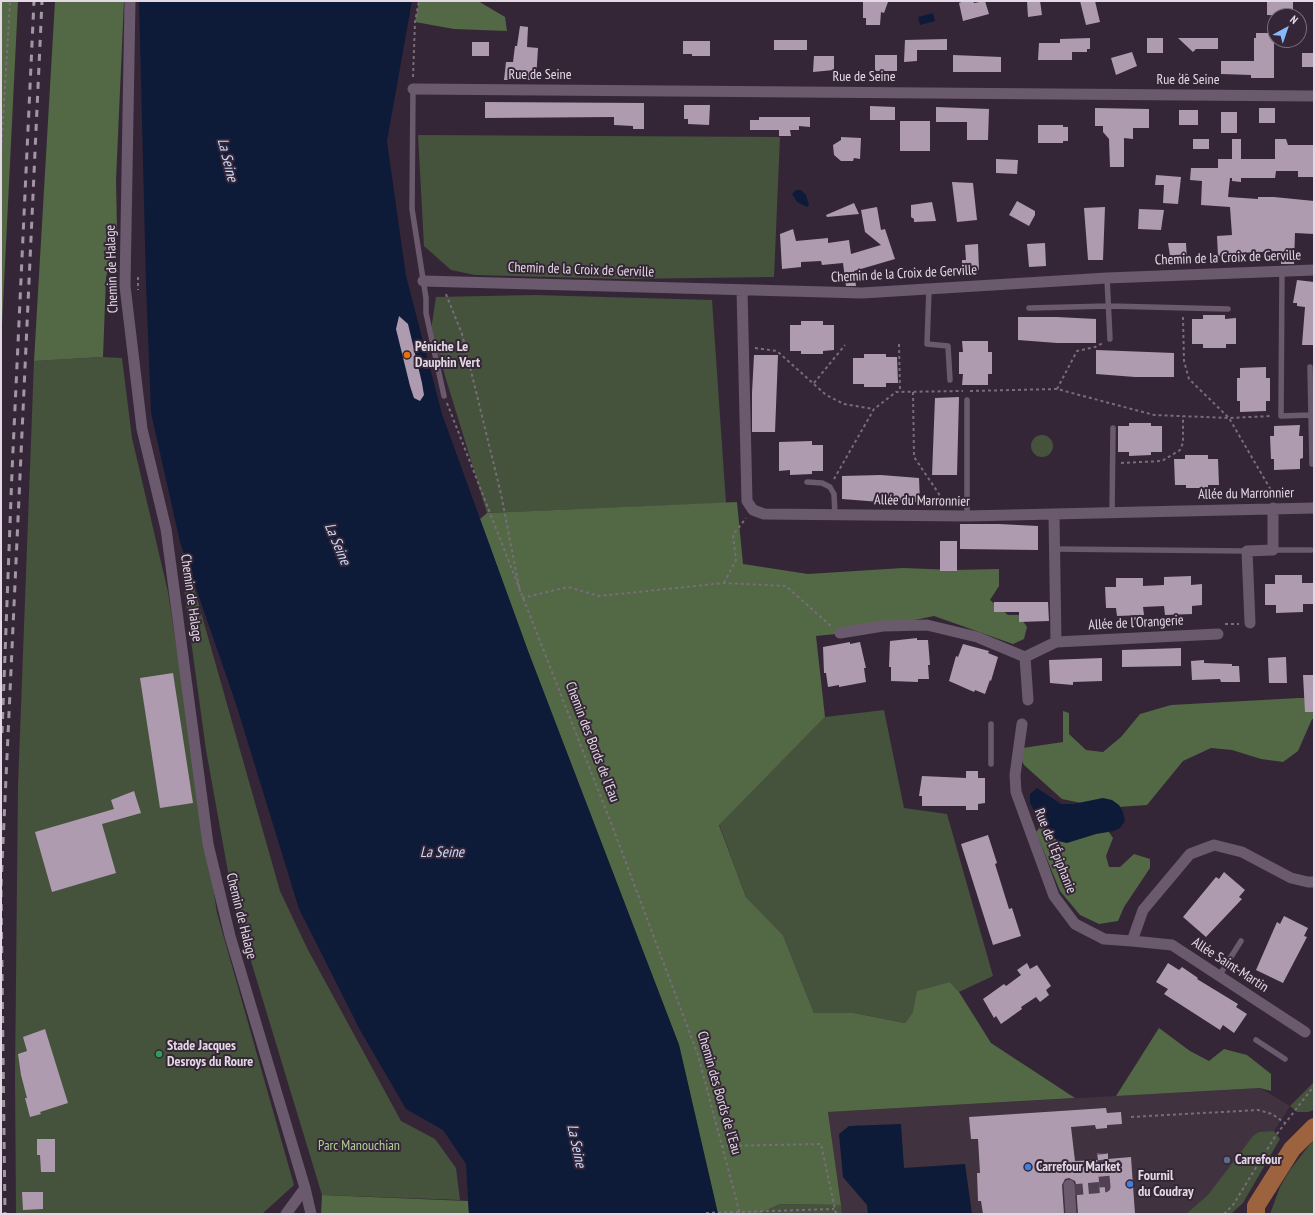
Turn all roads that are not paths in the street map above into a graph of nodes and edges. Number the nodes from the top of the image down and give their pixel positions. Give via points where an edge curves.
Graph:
1 (130, 1) edge
2 (413, 89) joint
3 (1314, 96) edge
4 (1314, 270) edge
5 (1282, 271) junction
6 (1107, 278) junction
7 (423, 281) junction
8 (929, 289) junction
9 (742, 290) junction
10 (1109, 306) junction
11 (1028, 308) dead end
12 (1228, 309) dead end
13 (1110, 339) road end
14 (1310, 366) dead end
15 (950, 380) dead end
16 (444, 396) road end
17 (967, 400) dead end
18 (1311, 415) junction
19 (1112, 428) dead end
20 (1312, 464) dead end
21 (807, 482) dead end
22 (1277, 508) junction
23 (1314, 508) edge
24 (1112, 512) junction
25 (1054, 514) junction
26 (835, 515) junction
27 (967, 516) junction
28 (1054, 549) junction
29 (1274, 550) junction
30 (1311, 550) dead end
31 (1247, 551) junction
32 (1250, 623) dead end
33 (840, 633) road end
34 (1218, 634) dead end
35 (1056, 642) junction
36 (1026, 657) junction
37 (1028, 700) dead end
38 (991, 724) dead end
39 (1022, 724) dead end
40 (990, 764) dead end
41 (1314, 882) edge
42 (1132, 941) junction
43 (1241, 941) dead end
44 (1219, 976) junction
45 (1305, 1032) dead end
46 (1256, 1040) dead end
47 (1285, 1059) dead end
48 (1314, 1127) edge
49 (305, 1188) junction
50 (1070, 1188) dead end
51 (286, 1214) edge
52 (311, 1214) edge
53 (1071, 1214) edge
54 (1256, 1214) edge

1 - 49 street, Chemin de Halage via 125,286 142,429 166,529 208,844 230,936
2 - 3 street, Rue de Seine
2 - 7 lane via 412,209
4 - 5 street, Chemin de la Croix de Gerville
5 - 6 street, Chemin de la Croix de Gerville
5 - 18 lane via 1281,416
6 - 8 street, Chemin de la Croix de Gerville
6 - 10 lane
7 - 9 street, Chemin de la Croix de Gerville
7 - 16 lane via 426,313
8 - 9 street, Chemin de la Croix de Gerville via 862,293
8 - 15 lane via 927,344 948,346
9 - 26 street, Allée du Marronnier via 746,501 753,510 764,514
10 - 11 lane
10 - 12 lane
10 - 13 lane
14 - 18 lane
17 - 27 lane
18 - 20 lane
19 - 24 lane
21 - 26 lane via 822,483 830,487 834,494
22 - 23 street, Allée du Marronnier
22 - 24 street, Allée du Marronnier
22 - 29 street
24 - 25 street, Allée du Marronnier
25 - 27 street, Allée du Marronnier
25 - 28 street
26 - 27 street, Allée du Marronnier
28 - 31 lane
28 - 35 street
29 - 30 lane
29 - 31 street
31 - 32 street
33 - 36 street via 883,626 927,625 977,637
34 - 35 street, Allée de l'Orangerie
35 - 36 street
36 - 37 street
38 - 40 lane
39 - 42 street, Rue de l'Épiphanie via 1015,775 1016,792 1054,896 1075,924 1104,939
41 - 42 street via 1291,878 1242,852 1214,845 1190,854 1143,910
42 - 44 street, Allée Saint-Martin via 1172,945
43 - 44 lane
44 - 45 street, Allée Saint-Martin
46 - 47 lane
48 - 54 main road via 1288,1155 1256,1206
49 - 51 street
49 - 52 street, Chemin de Halage
50 - 53 street

